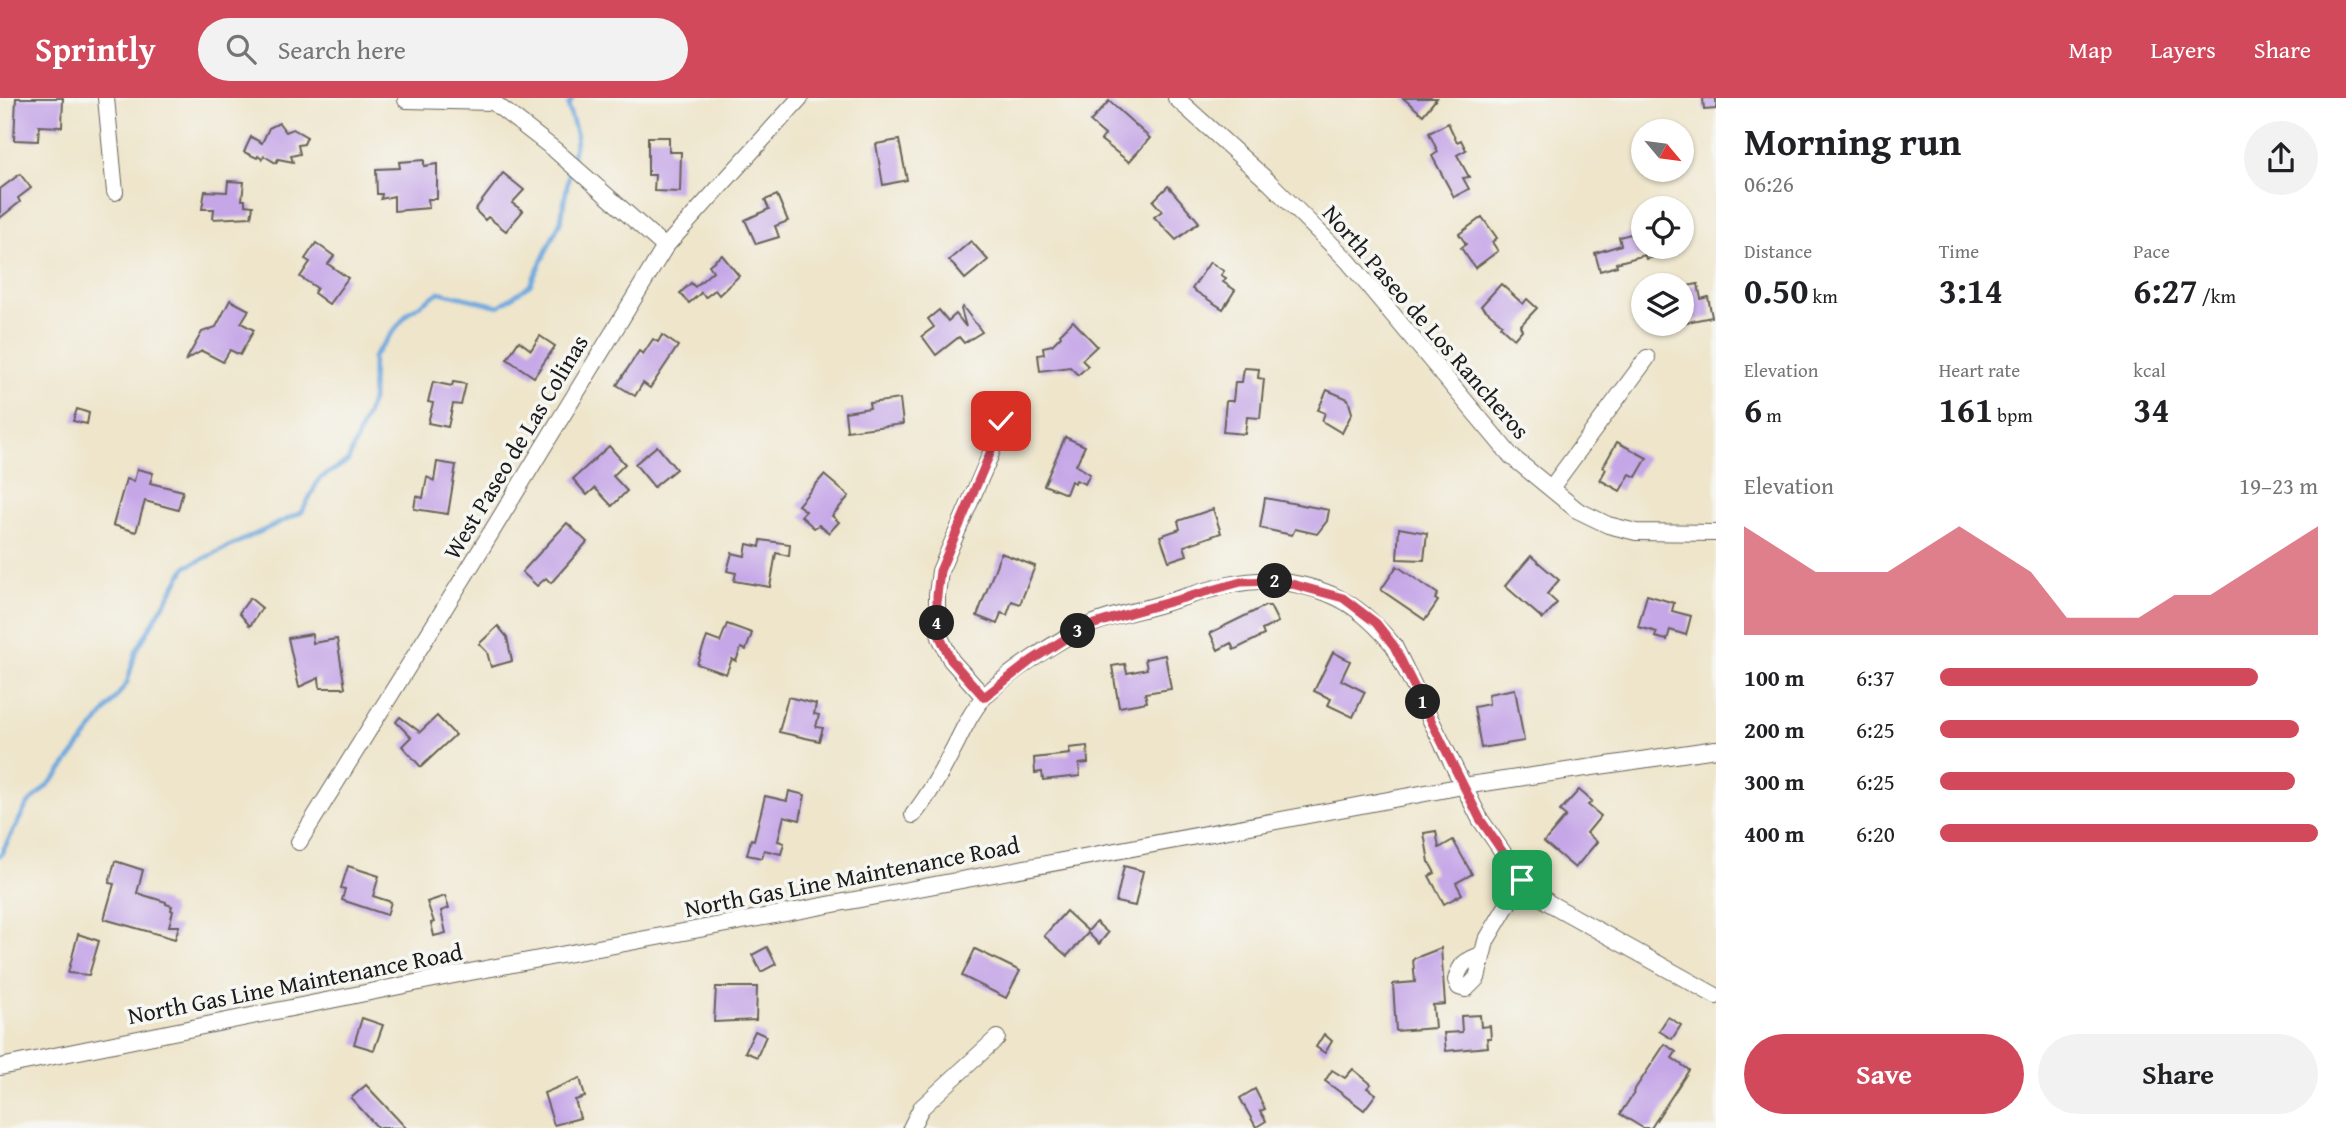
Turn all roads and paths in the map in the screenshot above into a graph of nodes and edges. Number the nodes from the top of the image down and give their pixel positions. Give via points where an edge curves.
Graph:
1 (106, 98) edge
2 (800, 98) edge
3 (1176, 98) edge
4 (406, 100) dead end
5 (115, 192) dead end
6 (665, 247) junction
7 (1647, 358) dead end
8 (1001, 421) dead end
9 (1550, 488) junction
10 (1716, 533) edge
11 (984, 697) junction
12 (1716, 749) edge
13 (1463, 786) junction
14 (913, 815) dead end
15 (299, 842) dead end
16 (1522, 880) junction
17 (1481, 955) dead end
18 (1716, 996) edge
19 (997, 1038) dead end
20 (0, 1067) edge
21 (911, 1128) edge

1 - 5 street
2 - 6 street, West Paseo de Las Colinas
3 - 9 street, North Paseo de Los Rancheros via 1348,261 1511,456
4 - 6 street via 493,102
6 - 15 street, West Paseo de Las Colinas
7 - 9 street
8 - 11 street via 940,571 937,595 944,646
9 - 10 street, North Paseo de Los Rancheros via 1577,510 1608,526 1636,532
11 - 13 street via 1082,628 1241,582 1281,581 1343,598 1376,623 1406,666
11 - 14 street
12 - 13 street, North Gas Line Maintenance Road
13 - 16 street
13 - 20 street, North Gas Line Maintenance Road via 467,973
16 - 17 street
16 - 18 street via 1549,902
19 - 21 street via 921,1108

